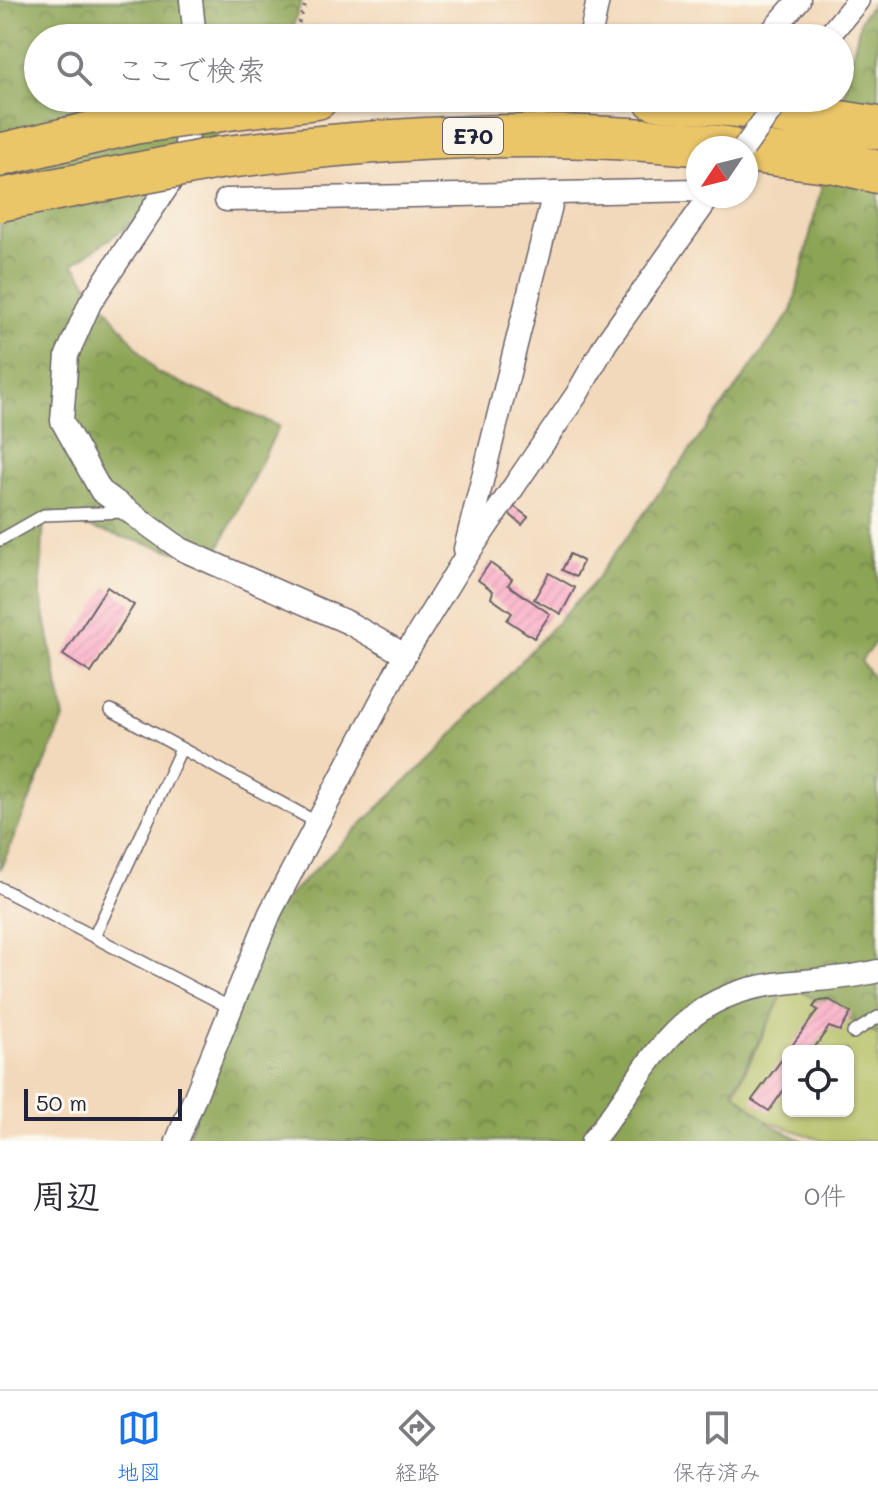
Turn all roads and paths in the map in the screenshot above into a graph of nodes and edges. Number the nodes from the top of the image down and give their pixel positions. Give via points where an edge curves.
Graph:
1 (191, 0) edge
2 (307, 0) edge
3 (598, 0) edge
4 (799, 0) edge
5 (858, 0) edge
6 (194, 24) edge
7 (298, 24) edge
8 (593, 24) edge
9 (778, 24) edge
10 (838, 24) edge
11 (193, 112) edge
12 (208, 112) edge
13 (770, 112) edge
14 (777, 112) edge
15 (878, 128) edge
16 (754, 136) edge
17 (686, 146) edge
18 (758, 151) edge
19 (0, 155) edge
20 (878, 172) edge
21 (686, 190) edge
22 (554, 193) junction
23 (0, 200) edge
24 (226, 200) dead end
25 (702, 208) edge
26 (130, 512) junction
27 (0, 540) edge
28 (461, 564) junction
29 (405, 655) junction
30 (111, 710) dead end
31 (181, 749) junction
32 (318, 823) junction
33 (0, 888) edge
34 (94, 937) junction
35 (878, 971) edge
36 (231, 1008) junction
37 (878, 1017) edge
38 (853, 1033) dead end
39 (177, 1141) edge
40 (592, 1141) edge

1 - 6 street
2 - 7 path
3 - 8 street
4 - 9 street
5 - 10 street
11 - 26 street via 181,166 90,303 67,355 62,421 101,491
12 - 19 highway, bridge via 133,123
13 - 16 street, bridge
14 - 15 highway
17 - 23 highway, E70, bridge via 485,135 379,140 219,158
18 - 20 highway
21 - 22 street
22 - 24 street
22 - 28 street
25 - 28 street
26 - 27 lane via 44,515
26 - 29 street via 181,549 349,623
28 - 29 street
29 - 32 street
30 - 31 lane
31 - 32 lane
31 - 34 lane
32 - 36 street via 270,913
33 - 34 lane
34 - 36 lane
35 - 40 street via 761,986 699,1010 668,1034
36 - 39 street
37 - 38 lane

